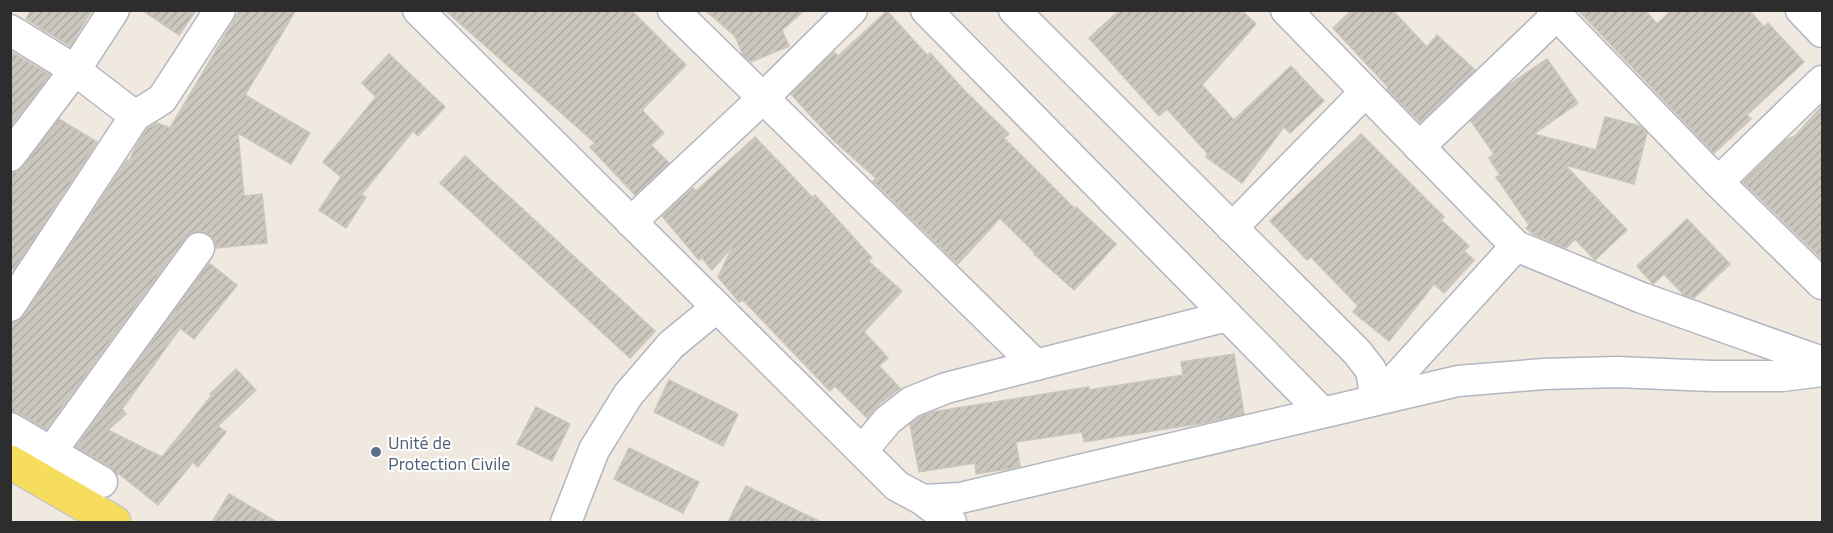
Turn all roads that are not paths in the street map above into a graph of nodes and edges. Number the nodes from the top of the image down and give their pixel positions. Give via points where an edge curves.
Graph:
1 (114, 10) edge
2 (220, 10) edge
3 (418, 10) edge
4 (673, 10) edge
5 (852, 10) edge
6 (926, 10) edge
7 (1014, 10) edge
8 (1286, 10) edge
9 (1801, 10) edge
10 (1555, 13) edge
11 (14, 26) edge
12 (1822, 32) edge
13 (75, 70) junction
14 (1822, 81) edge
15 (1365, 92) junction
16 (763, 98) junction
17 (135, 116) junction
18 (1419, 147) junction
19 (10, 156) edge
20 (1718, 182) junction
21 (631, 222) junction
22 (1233, 228) junction
23 (1516, 246) junction
24 (199, 248) dead end
25 (1822, 284) edge
26 (10, 306) edge
27 (717, 307) junction
28 (1227, 316) junction
29 (1822, 362) edge
30 (1036, 365) junction
31 (1822, 371) edge
32 (1376, 400) junction
33 (1322, 412) junction
34 (10, 428) edge
35 (51, 452) junction
36 (862, 452) junction
37 (10, 462) edge
38 (102, 482) dead end
39 (922, 500) junction
40 (114, 522) edge
41 (566, 522) edge
42 (951, 522) edge

1 - 13 street
2 - 17 street via 162,99
3 - 21 street
4 - 16 street
5 - 16 street
6 - 28 street
7 - 22 street
8 - 15 street
9 - 12 street
10 - 18 street
10 - 20 street
11 - 13 street
13 - 17 street
13 - 19 street
14 - 20 street
15 - 18 street
15 - 22 street
16 - 21 street
16 - 30 street
17 - 26 street
18 - 23 street
20 - 25 street
21 - 27 street
22 - 32 street via 1357,352 1371,370
23 - 29 street via 1642,298
23 - 32 street
24 - 35 street
27 - 36 street
27 - 41 street via 671,345 628,395 594,450
28 - 30 street
28 - 33 street
30 - 36 street via 946,388 911,402 888,420
31 - 32 street via 1782,376 1544,374 1458,381
32 - 33 street
33 - 39 street via 960,498
34 - 35 street
35 - 38 street
36 - 39 street via 897,486
37 - 40 main road
39 - 42 street

